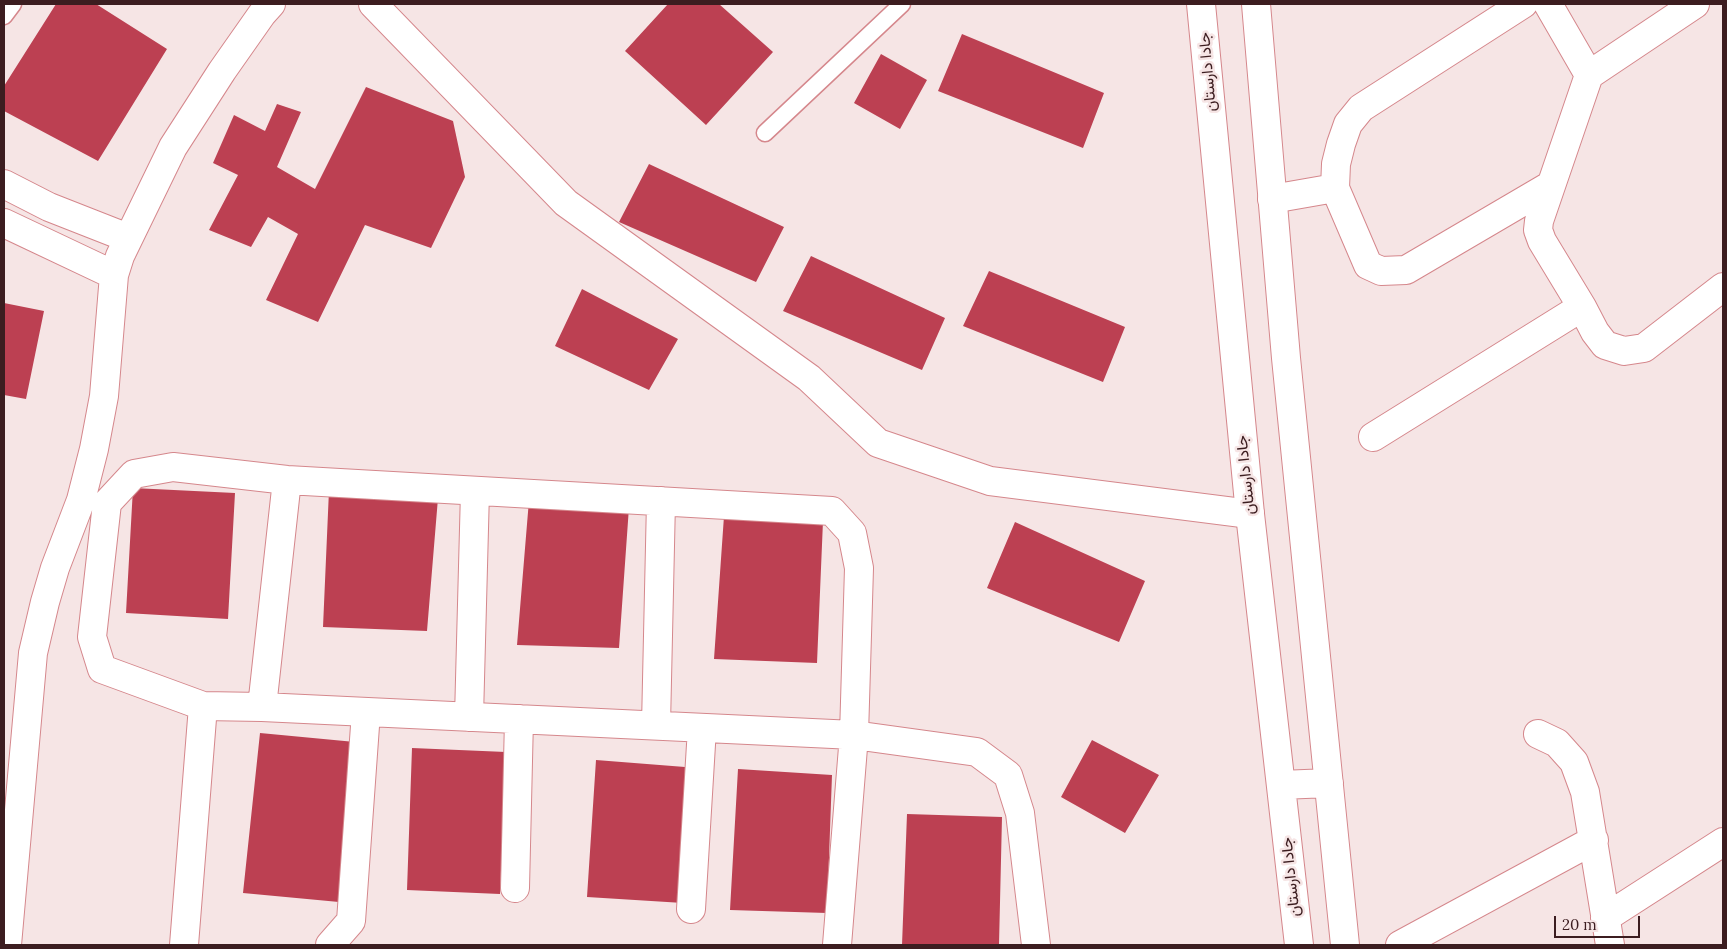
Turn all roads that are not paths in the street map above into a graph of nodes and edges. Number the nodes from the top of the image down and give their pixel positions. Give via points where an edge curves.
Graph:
1 (13, 4) edge
2 (271, 4) edge
3 (373, 4) edge
4 (902, 4) edge
5 (1201, 4) edge
6 (1256, 4) edge
7 (1523, 4) edge
8 (1548, 4) edge
9 (1695, 4) edge
10 (4, 16) edge
11 (1589, 74) junction
12 (765, 133) dead end
13 (4, 184) edge
14 (1551, 185) junction
15 (1334, 188) junction
16 (1272, 199) junction
17 (49, 207) junction
18 (4, 223) edge
19 (33, 238) junction
20 (128, 238) junction
21 (114, 275) junction
22 (1723, 287) edge
23 (1582, 307) junction
24 (1373, 437) dead end
25 (287, 480) junction
26 (475, 490) junction
27 (661, 501) junction
28 (1250, 514) junction
29 (203, 706) junction
30 (262, 707) junction
31 (366, 712) junction
32 (469, 717) junction
33 (519, 719) junction
34 (656, 725) junction
35 (702, 728) junction
36 (854, 734) junction
37 (1538, 734) dead end
38 (1329, 783) junction
39 (1281, 786) junction
40 (1594, 840) junction
41 (1723, 842) edge
42 (515, 888) dead end
43 (691, 909) dead end
44 (1606, 918) junction
45 (7, 945) edge
46 (184, 945) edge
47 (330, 945) edge
48 (837, 945) edge
49 (1036, 945) edge
50 (1298, 945) edge
51 (1345, 945) edge
52 (1400, 945) edge
53 (1610, 945) edge

1 - 10 lane
2 - 20 street via 222,71 173,147
3 - 28 street via 566,203 809,378 878,444 990,481
4 - 12 lane
5 - 28 street, جادا دارستان
6 - 16 street
7 - 15 street via 1361,108 1348,124 1341,144
8 - 11 street
9 - 11 street
11 - 14 street
13 - 17 street
14 - 15 street via 1406,270 1381,271 1368,265
14 - 23 street via 1538,230
15 - 16 street
16 - 38 street
17 - 19 street
17 - 20 street
18 - 19 street
19 - 21 street
20 - 21 street
21 - 45 street via 104,396 94,449 81,500 55,568 33,653
22 - 23 street via 1644,348 1624,351 1606,346
23 - 24 street
25 - 26 street
25 - 29 street via 173,468 134,474 107,502 92,636 102,669
25 - 30 street
26 - 27 street
26 - 32 street
27 - 34 street
27 - 36 street via 832,511 852,533 859,568
28 - 39 street, جادا دارستان
29 - 30 street
29 - 46 street
30 - 31 street
31 - 32 street
31 - 47 street via 351,921
32 - 33 street
33 - 34 street
33 - 42 street
34 - 35 street
35 - 36 street
35 - 43 street
36 - 48 street
36 - 49 street via 977,752 1008,775 1020,813
37 - 40 street via 1557,743 1574,762 1585,792
38 - 39 street
38 - 51 street
39 - 50 street, جادا دارستان
40 - 44 street
40 - 52 street
41 - 44 street
44 - 53 street

